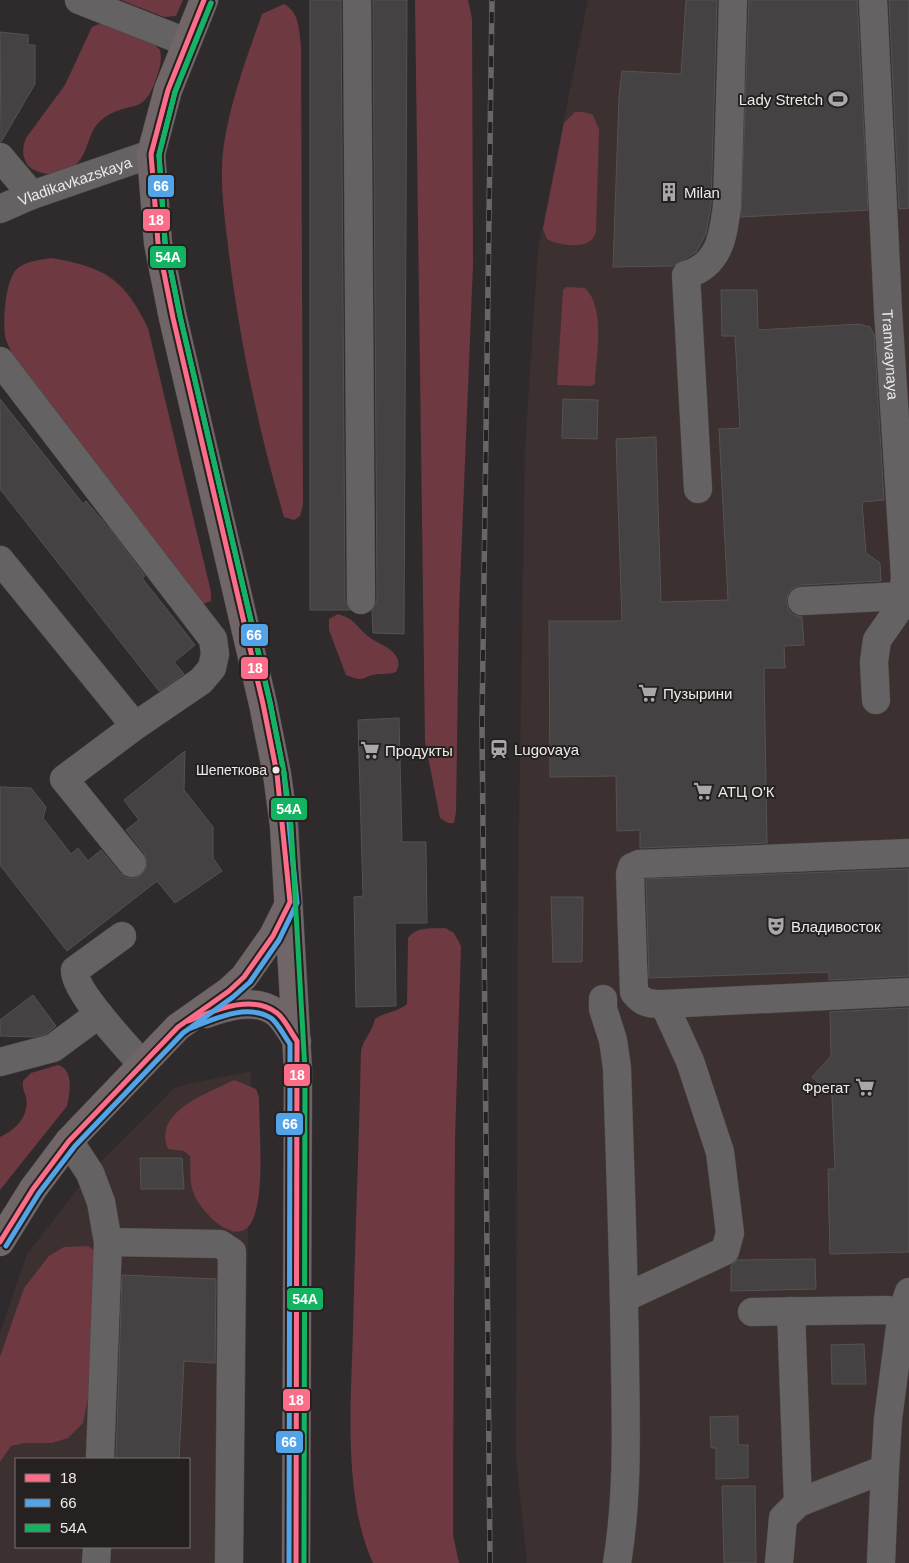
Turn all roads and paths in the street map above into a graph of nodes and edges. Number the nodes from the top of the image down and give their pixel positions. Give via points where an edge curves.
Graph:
1 (79, 0) edge
2 (204, 0) edge
3 (358, 0) edge
4 (733, 0) edge
5 (873, 0) edge
6 (186, 42) junction
7 (151, 154) junction
8 (0, 157) edge
9 (32, 195) junction
10 (0, 209) edge
11 (0, 361) edge
12 (698, 489) dead end
13 (0, 560) edge
14 (903, 596) junction
15 (361, 600) dead end
16 (802, 601) dead end
17 (876, 700) dead end
18 (135, 726) junction
19 (909, 853) edge
20 (132, 863) dead end
21 (290, 902) junction
22 (122, 936) dead end
23 (909, 992) edge
24 (603, 999) dead end
25 (664, 1004) junction
26 (99, 1014) junction
27 (184, 1023) junction
28 (297, 1041) junction
29 (0, 1062) edge
30 (142, 1064) junction
31 (69, 1141) junction
32 (0, 1242) edge
33 (108, 1242) junction
34 (624, 1298) junction
35 (906, 1302) edge
36 (791, 1311) junction
37 (752, 1312) dead end
38 (100, 1458) edge
39 (885, 1469) junction
40 (798, 1503) junction
41 (97, 1548) edge
42 (96, 1563) edge
43 (230, 1563) edge
44 (296, 1563) edge
45 (617, 1563) edge
46 (779, 1563) edge
47 (881, 1563) edge

1 - 6 street
2 - 6 main road
3 - 15 street
4 - 12 street via 727,206 723,238 706,265 699,271 686,274
5 - 14 street, Tramvaynaya
6 - 7 main road via 168,90
7 - 9 street, Vladikavkazskaya
7 - 21 main road via 158,243 173,318 277,774
8 - 9 street
9 - 10 street, Vladikavkazskaya
11 - 18 street via 213,640 212,668 201,681
13 - 18 street
14 - 16 street
14 - 17 street, Tramvaynaya via 898,610 877,640 874,662
18 - 20 street via 64,779
19 - 25 street via 639,864 632,867 634,992 642,1001
21 - 27 main road via 273,936 244,977
21 - 28 main road
22 - 26 street via 75,970 78,984
23 - 25 street
24 - 34 street via 618,1068
25 - 34 street via 690,1061 720,1152 730,1233 725,1251
26 - 29 street via 52,1048
26 - 30 street
27 - 28 main road via 218,1009 249,1004 276,1013
27 - 30 main road
28 - 44 main road
30 - 31 main road
31 - 32 main road via 33,1189
31 - 33 street via 90,1173 101,1202
33 - 38 street
33 - 43 street via 220,1244 232,1252
34 - 45 street via 625,1478
35 - 36 street via 886,1310
35 - 39 street via 888,1419
36 - 37 street
36 - 40 street
39 - 40 street
39 - 47 street
40 - 46 street via 783,1518
41 - 42 street

